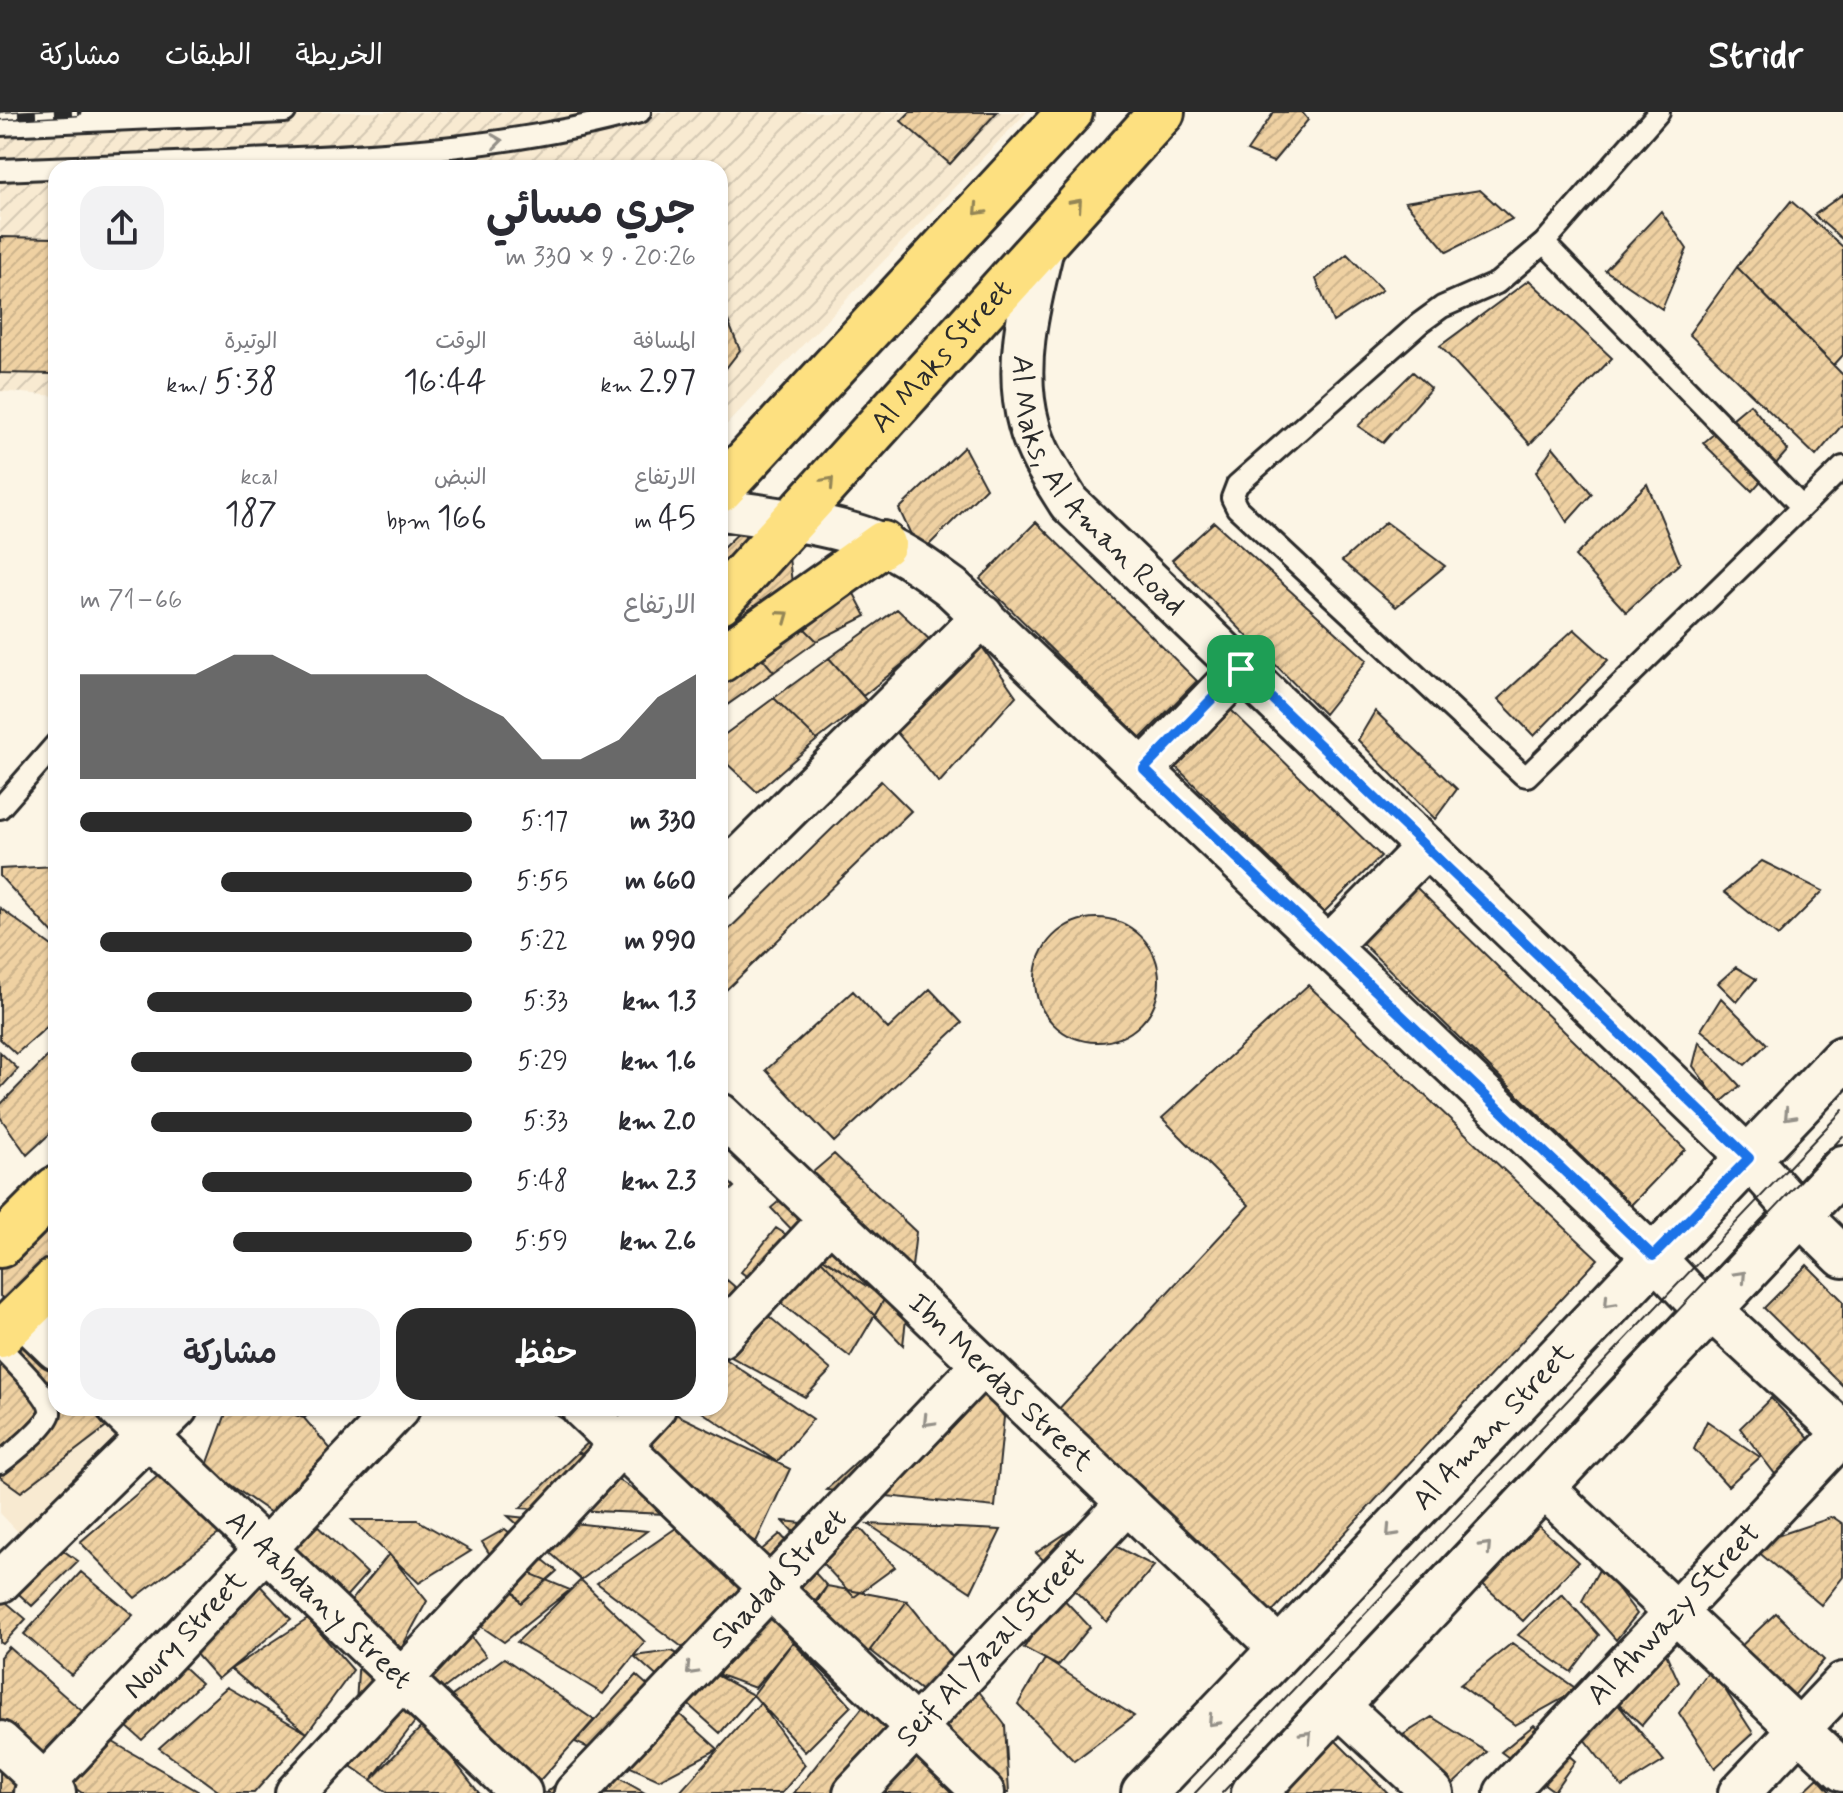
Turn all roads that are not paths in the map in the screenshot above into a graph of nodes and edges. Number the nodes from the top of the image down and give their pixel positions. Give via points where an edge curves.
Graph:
1 (285, 112) edge
2 (640, 112) edge
3 (1070, 112) edge
4 (1162, 112) edge
5 (1659, 112) edge
6 (0, 125) edge
7 (255, 160) edge
8 (48, 168) edge
9 (0, 170) edge
10 (1045, 240) junction
11 (1544, 243) junction
12 (1843, 467) edge
13 (728, 481) edge
14 (1802, 507) junction
15 (728, 511) edge
16 (793, 522) junction
17 (883, 544) junction
18 (728, 592) edge
19 (983, 616) junction
20 (728, 654) edge
21 (1241, 669) junction
22 (48, 753) edge
23 (1144, 769) junction
24 (0, 808) edge
25 (1426, 847) junction
26 (728, 869) edge
27 (1329, 946) junction
28 (1843, 1059) edge
29 (728, 1122) edge
30 (1749, 1158) junction
31 (1843, 1168) edge
32 (48, 1197) edge
33 (1799, 1214) junction
34 (830, 1219) junction
35 (0, 1245) edge
36 (1653, 1256) junction
37 (1843, 1257) edge
38 (48, 1288) edge
39 (1710, 1309) junction
40 (728, 1328) edge
41 (7, 1332) edge
42 (48, 1346) edge
43 (982, 1365) junction
44 (48, 1404) edge
45 (48, 1416) edge
46 (126, 1416) edge
47 (169, 1416) edge
48 (391, 1416) edge
49 (590, 1416) edge
50 (647, 1416) edge
51 (1843, 1433) edge
52 (148, 1437) junction
53 (620, 1445) junction
54 (0, 1463) edge
55 (1543, 1487) junction
56 (1127, 1503) junction
57 (266, 1549) junction
58 (0, 1582) edge
59 (770, 1588) junction
60 (1675, 1612) junction
61 (1280, 1649) junction
62 (402, 1679) junction
63 (1843, 1683) edge
64 (1337, 1704) junction
65 (915, 1728) junction
66 (1799, 1729) junction
67 (0, 1742) edge
68 (1843, 1771) edge
69 (45, 1790) edge
70 (296, 1793) edge
71 (521, 1793) edge
72 (575, 1793) edge
73 (854, 1793) edge
74 (984, 1793) edge
75 (1144, 1793) edge
76 (1254, 1793) edge
77 (1433, 1793) edge
78 (1505, 1793) edge
79 (1739, 1793) edge

1 - 6 lane
7 -> 2 lane via 429,150 527,137
3 -> 13 main road
10 -> 4 main road, Al Maks Street
5 - 11 lane
9 -> 8 lane
16 -> 10 main road, Al Maks Street
10 - 21 street, Al Maks, Al Aman Road via 1029,313 1023,387 1029,426 1046,466 1069,503
11 - 14 lane
11 - 14 lane via 1497,283 1442,307 1420,323 1237,485 1232,498 1237,508 1527,776
12 - 14 lane
15 - 16 street
16 - 17 street
16 - 18 main road, Al Maks Street
17 - 19 street via 919,564
20 -> 17 main road
19 - 23 street
19 - 26 street
21 - 23 street
21 - 25 street, Al Maks, Al Aman Road
22 - 24 lane
23 - 27 street
25 - 27 street
25 - 30 street, Al Maks, Al Aman Road
27 - 36 street
28 -> 30 street, Al Aman Street
29 - 34 street, Ibn Merdas Street
30 - 33 street, Al Maks, Al Aman Road
30 - 36 street, Al Aman Street
31 - 33 street
32 - 35 main road
33 - 37 street, Al Maks, Al Aman Road
39 -> 33 street
34 - 40 street
34 - 43 street, Ibn Merdas Street
36 - 39 street
36 -> 61 street, Al Aman Street
38 - 41 main road
39 - 51 street
39 - 55 street
41 - 42 street
41 - 44 lane
43 - 56 street, Ibn Merdas Street
43 -> 59 street, Shadad Street
45 - 54 lane
46 - 52 street, Al Aabdany Street
47 - 52 street
48 - 57 street, Noury Street
49 - 53 street
50 - 53 street
51 - 60 street, Al Ahwazy Street
52 - 57 street, Al Aabdany Street
52 - 58 street
53 - 59 street
53 - 62 street
55 - 60 street
64 -> 55 street
56 - 61 street, Ibn Merdas Street
56 - 65 street, Seif Al Yazal Street
57 - 62 street, Al Aabdany Street
57 - 69 street, Noury Street
59 - 65 street
59 -> 72 street, Shadad Street
60 - 66 street
60 - 78 street, Al Ahwazy Street
61 -> 75 street, Al Aman Street
62 - 70 street
62 - 71 street, Al Aabdany Street
63 - 66 street
76 -> 64 street
64 - 77 street
65 - 73 street, Seif Al Yazal Street
65 - 74 street
66 - 68 street
66 - 79 street
67 - 69 street

